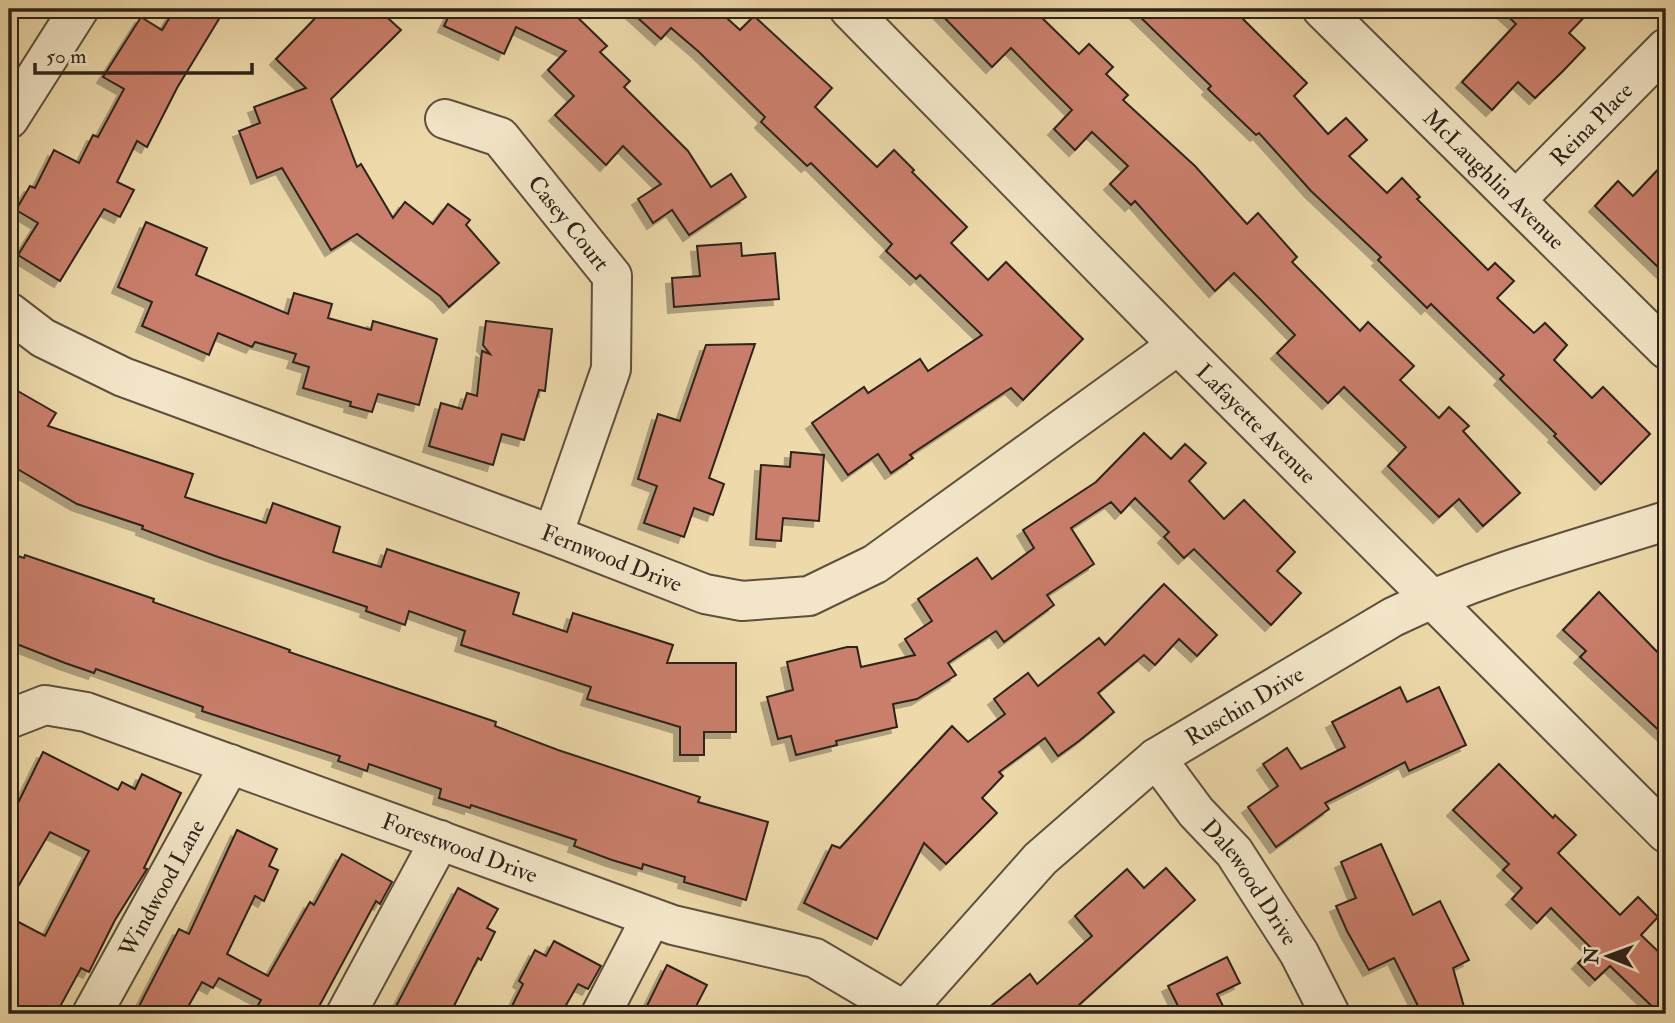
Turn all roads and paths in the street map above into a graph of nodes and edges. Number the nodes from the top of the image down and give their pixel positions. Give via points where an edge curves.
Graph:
1 (79, 9) edge
2 (849, 9) edge
3 (1322, 9) edge
4 (1666, 48) edge
5 (9, 119) edge
6 (445, 119) dead end
7 (1517, 200) junction
8 (9, 312) edge
9 (1178, 345) junction
10 (1666, 349) edge
11 (1666, 521) edge
12 (553, 535) junction
13 (1433, 598) junction
14 (9, 719) edge
15 (1156, 758) junction
16 (230, 764) junction
17 (1666, 833) edge
18 (440, 840) junction
19 (652, 918) junction
20 (906, 1013) edge
21 (92, 1014) edge
22 (346, 1014) edge
23 (601, 1014) edge
24 (1330, 1014) edge

1 - 5 street
2 - 9 street, Lafayette Avenue
3 - 7 street, McLaughlin Avenue
4 - 7 street, Reina Place
6 - 12 street, Casey Court via 500,137 612,276 611,369
7 - 10 street, McLaughlin Avenue
8 - 12 street, Fernwood Drive via 43,338 123,377
9 - 12 street, Fernwood Drive via 875,564 809,596 742,601 705,594
9 - 13 street, Lafayette Avenue
11 - 13 street, Ruschin Drive via 1467,583
13 - 15 street, Ruschin Drive via 1393,617
13 - 17 street, Lafayette Avenue
14 - 16 street, Forestwood Drive via 45,705 86,712
15 - 20 street, Ruschin Drive via 1040,859
15 - 24 street, Dalewood Drive via 1196,812 1234,852 1299,953
16 - 18 street, Forestwood Drive
16 - 21 street, Windwood Lane
18 - 19 street, Forestwood Drive
18 - 22 street
19 - 20 street, Forestwood Drive via 815,958
19 - 23 street

